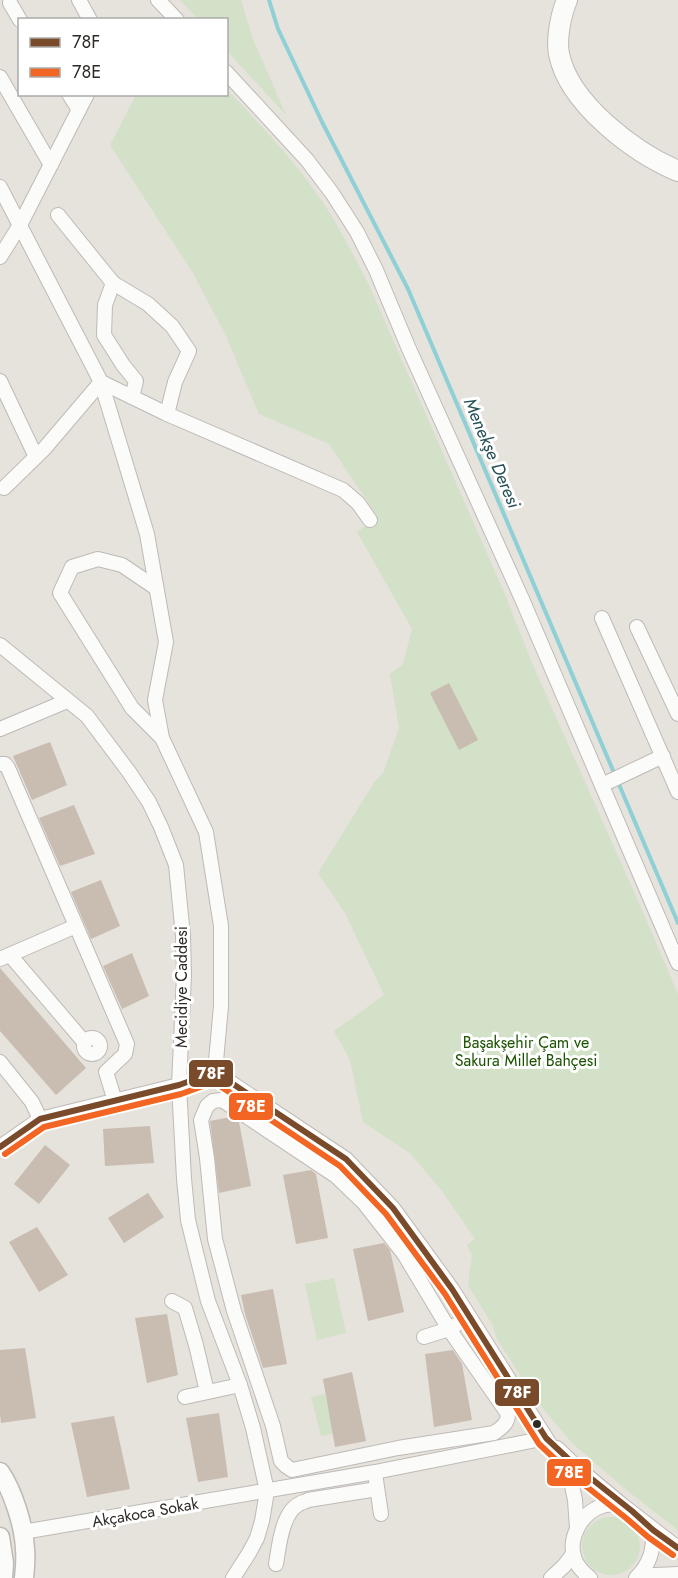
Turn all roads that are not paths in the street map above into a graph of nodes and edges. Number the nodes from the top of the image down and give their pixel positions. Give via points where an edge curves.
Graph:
1 (79, 0) edge
2 (158, 0) edge
3 (567, 0) edge
4 (10, 3) dead end
5 (19, 18) edge
6 (89, 18) edge
7 (175, 18) edge
8 (228, 74) edge
9 (0, 77) edge
10 (70, 96) edge
11 (86, 96) edge
12 (79, 110) junction
13 (51, 165) junction
14 (678, 171) edge
15 (0, 187) edge
16 (5, 204) edge
17 (58, 214) dead end
18 (20, 225) junction
19 (0, 258) edge
20 (113, 283) junction
21 (0, 381) edge
22 (101, 382) junction
23 (132, 397) junction
24 (167, 414) junction
25 (36, 457) junction
26 (4, 488) dead end
27 (370, 520) dead end
28 (156, 588) junction
29 (602, 618) dead end
30 (637, 627) dead end
31 (0, 645) edge
32 (67, 701) junction
33 (678, 714) edge
34 (0, 729) edge
35 (162, 738) junction
36 (663, 756) junction
37 (0, 764) edge
38 (7, 779) edge
39 (602, 785) junction
40 (678, 792) edge
41 (76, 926) junction
42 (5, 957) edge
43 (678, 963) edge
44 (85, 1043) dead end
45 (0, 1062) edge
46 (215, 1072) junction
47 (179, 1085) junction
48 (115, 1101) junction
49 (40, 1119) junction
50 (0, 1147) edge
51 (172, 1301) dead end
52 (469, 1317) junction
53 (449, 1329) junction
54 (424, 1337) dead end
55 (240, 1385) junction
56 (207, 1392) junction
57 (185, 1396) dead end
58 (546, 1438) junction
59 (0, 1472) edge
60 (375, 1472) junction
61 (377, 1489) junction
62 (267, 1491) junction
63 (621, 1504) junction
64 (381, 1514) dead end
65 (578, 1528) junction
66 (653, 1530) junction
67 (23, 1532) junction
68 (0, 1537) edge
69 (678, 1548) edge
70 (573, 1554) junction
71 (276, 1564) dead end
72 (678, 1574) edge
73 (3, 1578) edge
74 (24, 1578) edge
75 (234, 1578) edge
76 (551, 1578) edge
77 (590, 1578) edge
78 (637, 1578) edge

1 - 6 street
2 - 7 street
3 - 14 highway via 559,54 569,82 616,133 647,156
4 - 5 street
8 - 39 street via 307,160 357,232
9 - 13 street
10 - 12 street
11 - 12 street
12 - 13 street
13 - 18 street
15 - 16 street
16 - 18 street
17 - 20 street
18 - 19 street
18 - 22 street
20 - 23 street via 105,305 104,335 136,381
20 - 24 street via 148,304 172,326 189,351
21 - 25 street
22 - 23 street
22 - 25 street
22 - 28 street via 147,534
23 - 24 street
24 - 27 street via 343,490
25 - 26 street
28 - 35 street via 166,642 155,700
28 - 35 street via 122,565 98,559 72,567 60,593 132,708
29 - 36 street
30 - 33 street
31 - 32 street, Mecidiye Caddesi
32 - 34 street
32 - 47 street, Mecidiye Caddesi via 87,716 129,772 161,826 176,865 184,975
35 - 46 street via 208,844 221,926 221,1006
36 - 39 street
36 - 40 street
37 - 38 street via 5,764
38 - 41 street
39 - 43 street
41 - 42 street
41 - 48 street via 127,1044 125,1054 106,1072
42 - 44 street
45 - 49 street via 32,1102
46 - 47 street
46 - 52 street via 346,1159 393,1208
47 - 48 street
47 - 55 street, Mecidiye Caddesi via 188,1220 208,1301
48 - 49 street
49 - 50 street
51 - 56 street via 185,1308
52 - 53 street
52 - 58 street
53 - 53 street via 398,1245 336,1176 222,1100 207,1106 201,1120 215,1239 234,1311 286,1467 292,1470 494,1433 502,1427 508,1414
53 - 54 street
55 - 56 street
55 - 62 street, Mecidiye Caddesi
56 - 57 street
58 - 60 street, Akçakoca Sokak
58 - 63 street
58 - 65 street via 572,1486
59 - 67 main road
60 - 61 street
60 - 62 street, Akçakoca Sokak
61 - 64 street
61 - 71 street via 297,1504 280,1537
62 - 67 street, Akçakoca Sokak
62 - 75 street, Mecidiye Caddesi via 257,1538
63 - 65 street via 592,1511
63 - 66 street
65 - 70 street
66 - 69 street
66 - 78 street via 651,1557
67 - 74 main road
68 - 73 main road
70 - 76 street
70 - 77 street
72 - 78 street

